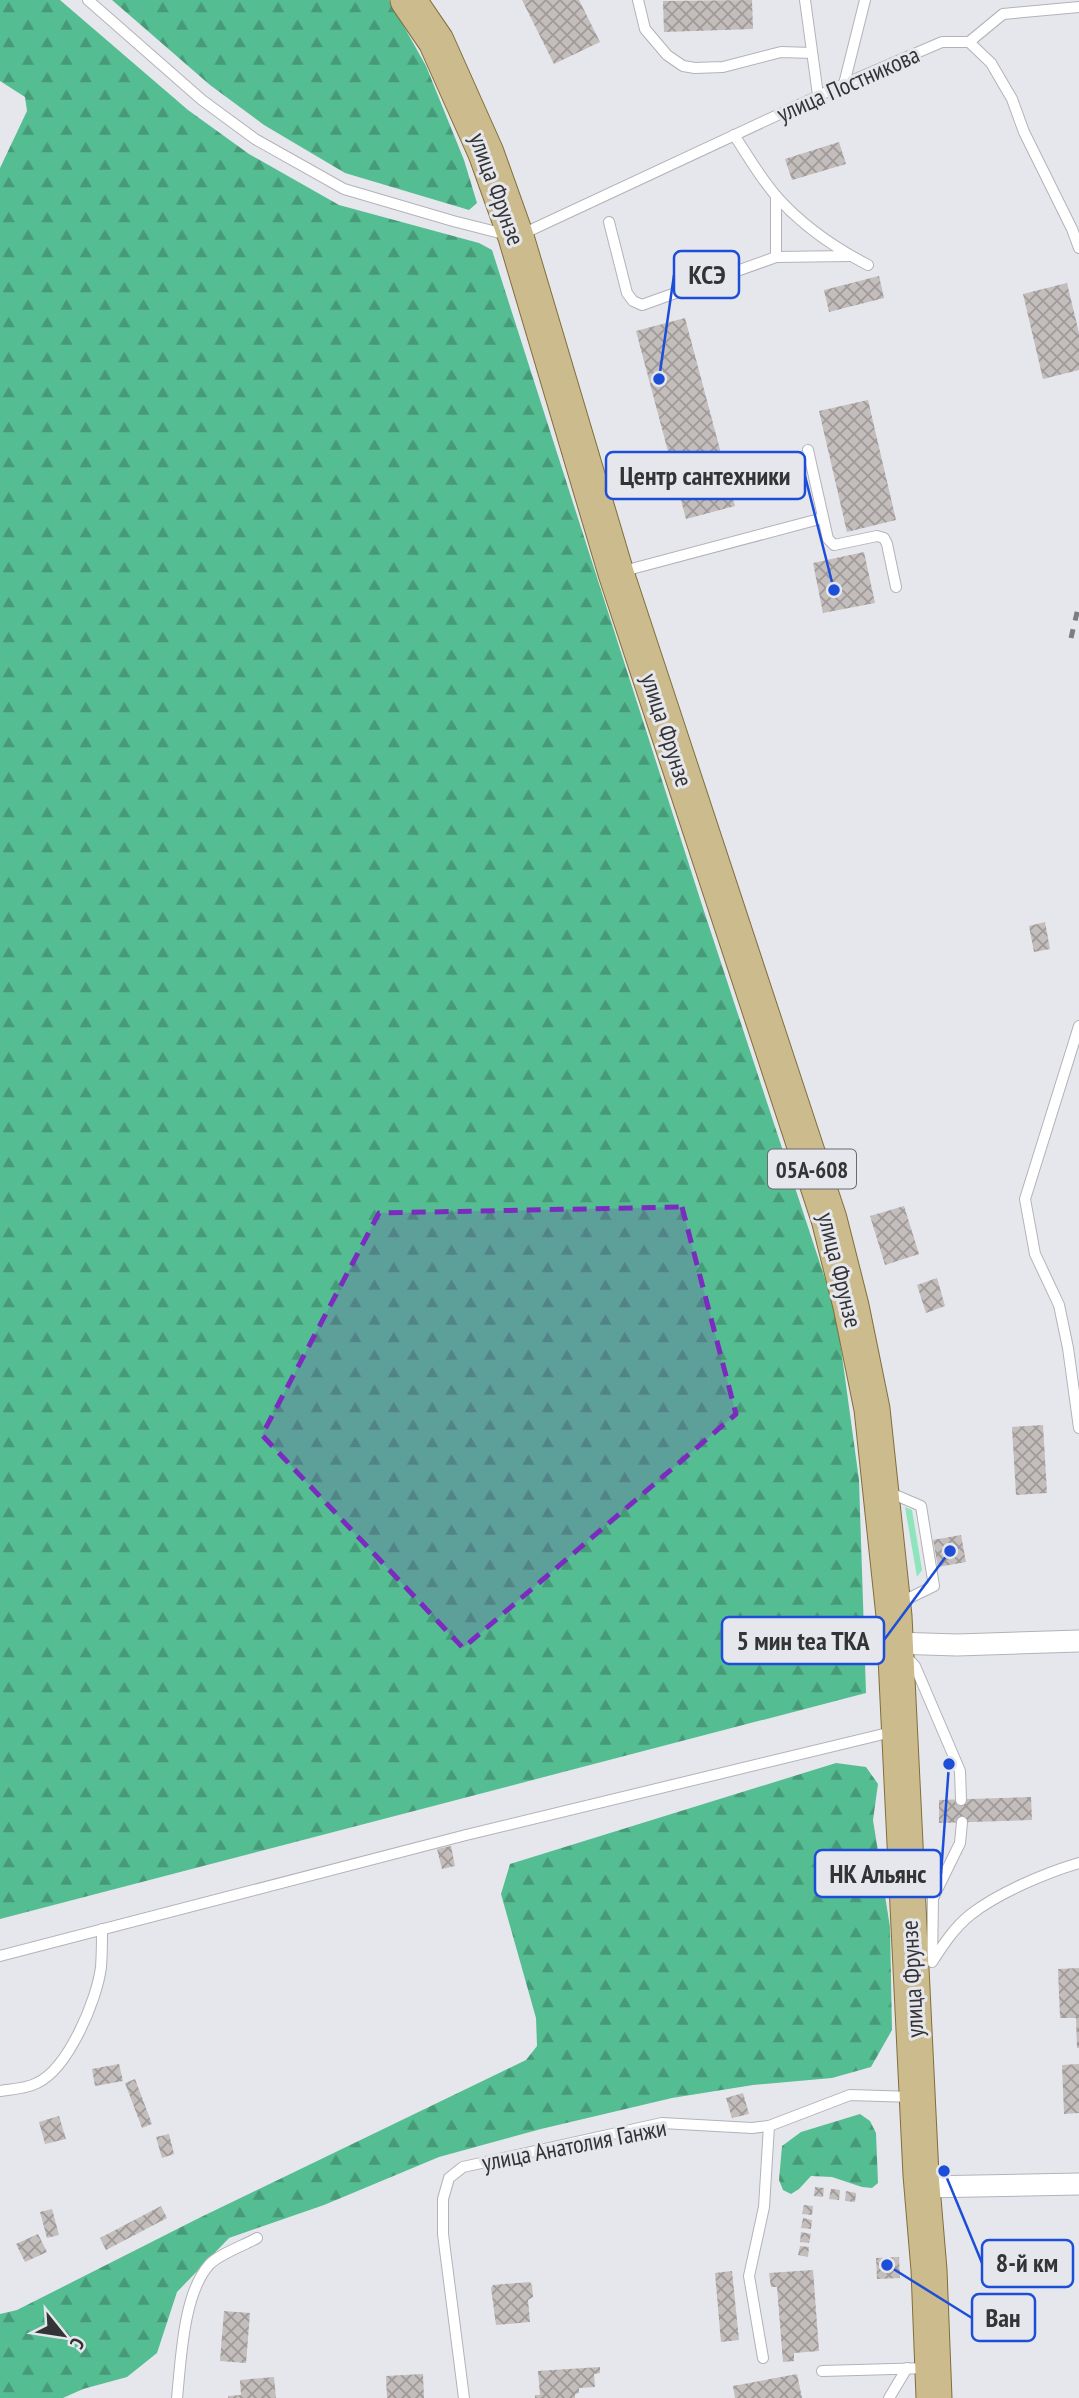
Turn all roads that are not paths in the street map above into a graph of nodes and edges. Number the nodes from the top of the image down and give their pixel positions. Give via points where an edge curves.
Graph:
1 (89, 0) edge
2 (408, 0) edge
3 (638, 0) edge
4 (805, 0) edge
5 (865, 0) edge
6 (1079, 7) edge
7 (969, 42) junction
8 (812, 53) junction
9 (844, 84) junction
10 (818, 95) junction
11 (734, 135) junction
12 (776, 196) junction
13 (609, 222) dead end
14 (1076, 227) edge
15 (516, 237) junction
16 (1079, 248) edge
17 (850, 256) junction
18 (776, 257) junction
19 (868, 265) dead end
20 (808, 450) dead end
21 (823, 518) junction
22 (617, 573) junction
23 (896, 587) dead end
24 (1079, 1026) edge
25 (1075, 1363) edge
26 (1079, 1428) edge
27 (1079, 1641) edge
28 (894, 1643) junction
29 (899, 1730) junction
30 (961, 1800) dead end
31 (962, 1822) dead end
32 (1079, 1863) edge
33 (102, 1929) junction
34 (0, 1956) edge
35 (922, 1970) junction
36 (0, 2091) edge
37 (919, 2096) junction
38 (769, 2126) junction
39 (1079, 2184) edge
40 (923, 2188) junction
41 (257, 2238) dead end
42 (763, 2358) dead end
43 (822, 2371) dead end
44 (924, 2378) edge
45 (177, 2398) edge
46 (464, 2398) edge
47 (889, 2398) edge

1 - 15 lane via 202,100 344,189
2 - 15 main road, улица Фрунзе / 05А-608 via 436,41 486,153
3 - 8 lane via 645,29 667,55 683,65 723,67 781,52
4 - 8 lane
5 - 9 lane
6 - 7 lane via 1003,14
7 - 9 lane, улица Постникова via 942,42
7 - 14 lane via 990,63 1012,99 1024,132
8 - 10 lane
9 - 10 lane, улица Постникова
10 - 11 lane, улица Постникова
11 - 12 lane
11 - 15 lane, улица Постникова
12 - 17 lane
12 - 18 lane
13 - 18 lane via 627,293 642,305
14 - 16 lane
15 - 22 main road, улица Фрунзе / 05А-608
17 - 18 lane
17 - 19 lane
20 - 21 lane
21 - 22 lane
21 - 23 lane via 834,545 884,538
22 - 28 main road, улица Фрунзе / 05А-608 via 829,1219 872,1409
24 - 25 lane via 1025,1199 1035,1254 1059,1305
25 - 26 lane
27 - 28 street
28 - 29 main road, улица Фрунзе / 05А-608
28 - 30 lane via 915,1666 960,1771
29 - 33 lane
29 - 35 main road, улица Фрунзе / 05А-608
31 - 35 lane via 960,1843 933,1898
32 - 35 lane via 1021,1885 970,1915
33 - 34 lane
33 - 36 lane via 101,1969 72,2047 40,2082
35 - 37 main road, улица Фрунзе / 05А-608
37 - 38 lane, улица Анатолия Ганжи via 850,2095
37 - 40 main road, улица Фрунзе / 05А-608
38 - 42 lane via 764,2207 749,2276
38 - 46 lane, улица Анатолия Ганжи via 662,2123 463,2167 449,2178 443,2199 443,2234
39 - 40 street
40 - 44 main road, улица Фрунзе / 05А-608 via 929,2270
41 - 45 lane via 209,2263 196,2286 185,2326
43 - 44 lane
44 - 47 lane

